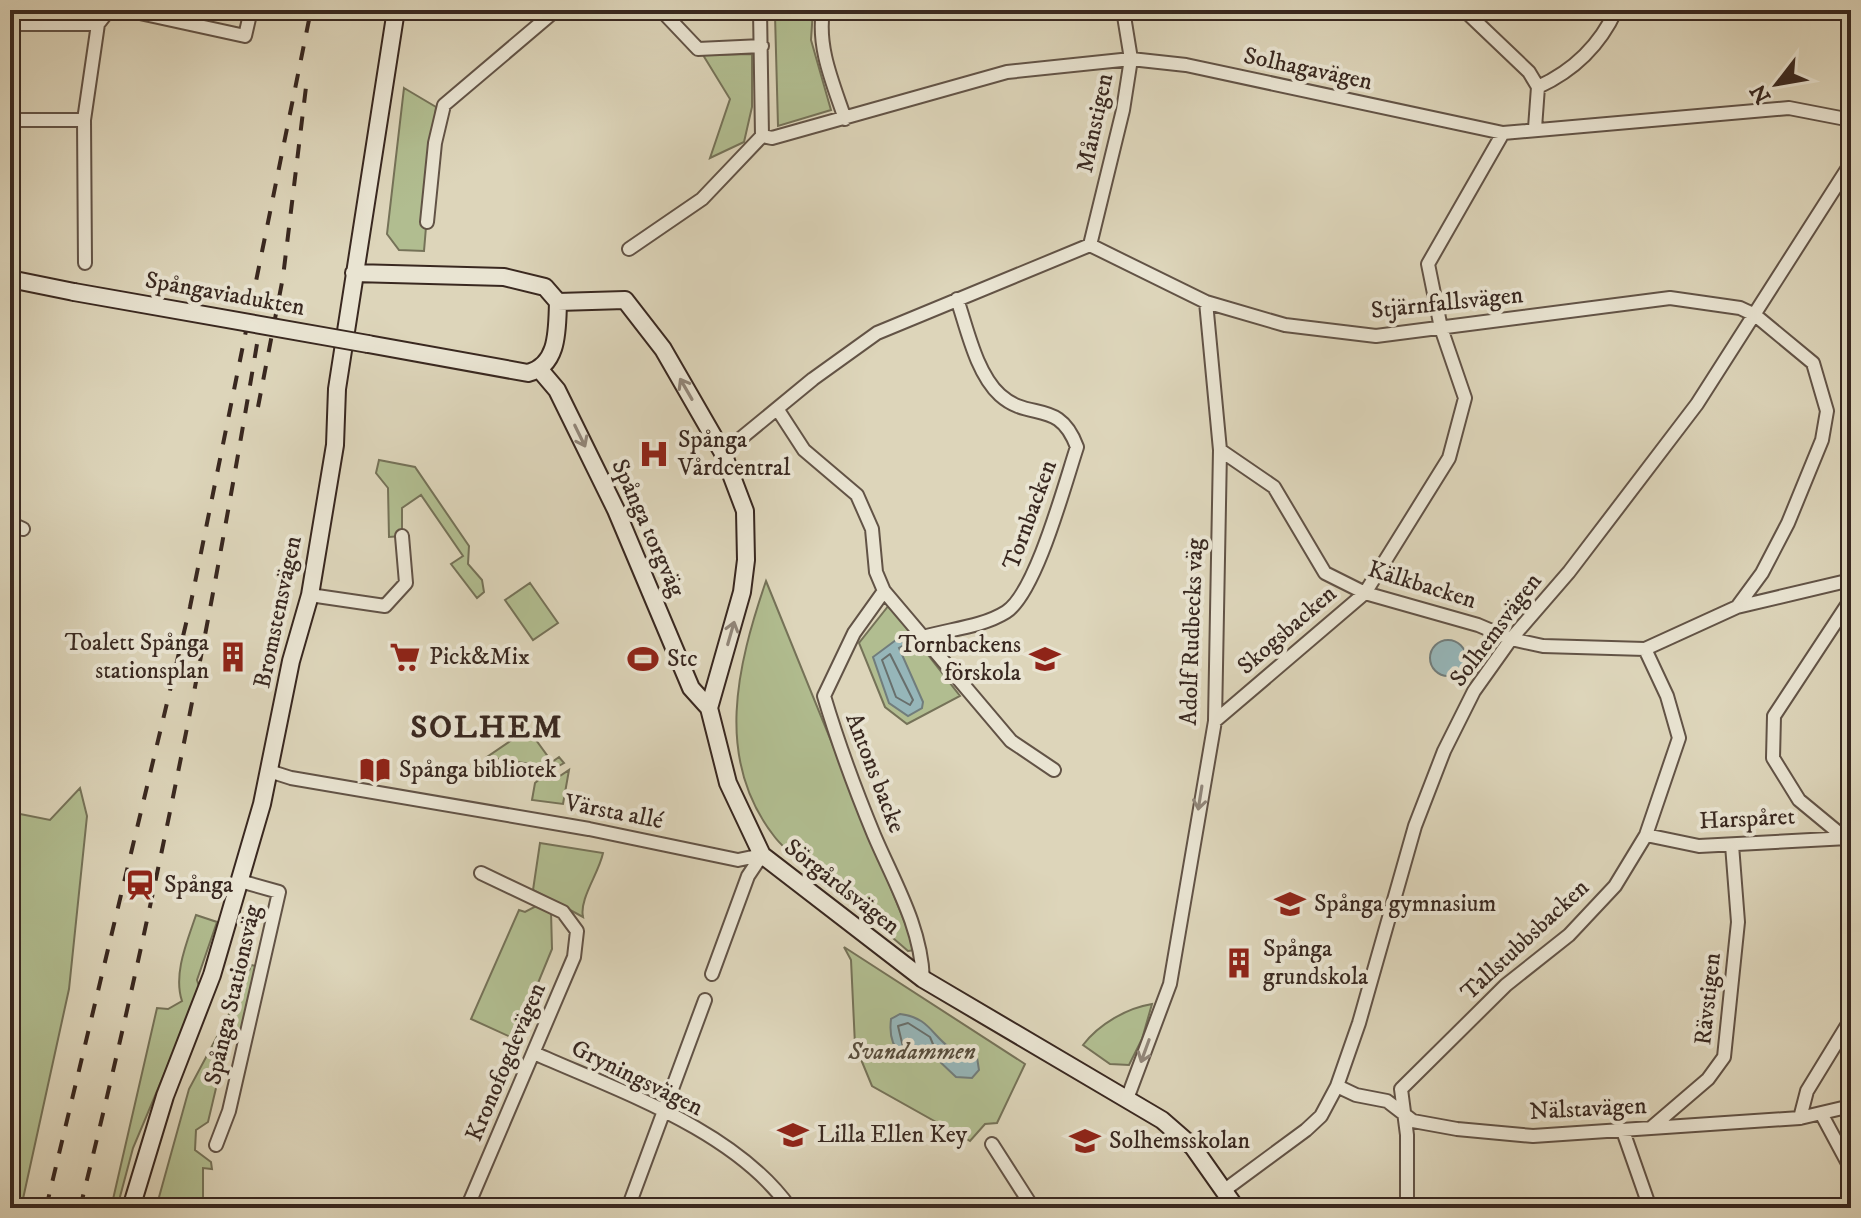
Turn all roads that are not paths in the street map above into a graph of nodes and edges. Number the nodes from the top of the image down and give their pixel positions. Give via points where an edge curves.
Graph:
1 (109, 10) edge
2 (126, 10) edge
3 (251, 10) edge
4 (396, 10) edge
5 (556, 10) edge
6 (661, 10) edge
7 (760, 10) edge
8 (823, 10) edge
9 (1123, 10) edge
10 (1464, 10) edge
11 (1616, 10) edge
12 (52, 16) edge
13 (10, 24) edge
14 (98, 24) junction
15 (762, 46) junction
16 (1131, 59) junction
17 (1538, 87) junction
18 (845, 119) junction
19 (10, 120) edge
20 (84, 120) junction
21 (1851, 120) edge
22 (1535, 128) junction
23 (1503, 133) junction
24 (762, 136) junction
25 (1851, 163) edge
26 (427, 222) dead end
27 (1090, 245) junction
28 (629, 249) dead end
29 (85, 263) dead end
30 (354, 273) junction
31 (10, 279) edge
32 (957, 299) junction
33 (558, 302) junction
34 (1206, 302) junction
35 (1755, 315) junction
36 (1441, 328) junction
37 (540, 370) junction
38 (778, 410) junction
39 (1220, 450) junction
40 (723, 453) junction
41 (10, 523) edge
42 (23, 529) dead end
43 (402, 536) dead end
44 (1762, 573) junction
45 (1851, 580) edge
46 (884, 591) junction
47 (1365, 593) junction
48 (310, 595) junction
49 (1775, 597) junction
50 (1851, 599) edge
51 (1737, 607) junction
52 (923, 637) junction
53 (1511, 639) junction
54 (1645, 649) junction
55 (709, 708) junction
56 (1215, 721) junction
57 (1054, 770) dead end
58 (269, 771) junction
59 (1646, 835) junction
60 (1850, 839) edge
61 (1732, 845) junction
62 (762, 855) junction
63 (481, 873) dead end
64 (240, 881) junction
65 (712, 974) dead end
66 (923, 979) junction
67 (705, 1000) dead end
68 (1851, 1019) edge
69 (534, 1053) junction
70 (1337, 1086) junction
71 (1127, 1099) junction
72 (1851, 1106) edge
73 (664, 1111) junction
74 (1401, 1111) junction
75 (1822, 1115) junction
76 (1800, 1118) junction
77 (1652, 1127) junction
78 (1623, 1131) junction
79 (992, 1144) dead end
80 (216, 1145) dead end
81 (1851, 1169) edge
82 (1226, 1189) junction
83 (131, 1208) edge
84 (467, 1208) edge
85 (628, 1208) edge
86 (790, 1208) edge
87 (1033, 1208) edge
88 (1236, 1208) edge
89 (1407, 1208) edge
90 (1650, 1208) edge

1 - 14 street
2 - 3 street via 245,36
4 - 30 street, Bromstensvägen
5 - 26 street via 444,105
6 - 15 street via 698,49
7 - 15 street
8 - 18 street via 824,56
9 - 16 street, Månstigen
10 - 17 street
11 - 17 street via 1607,30 1566,73
12 - 13 street
12 - 14 street
14 - 20 street
15 - 24 street
16 - 18 street, Solhagavägen via 1007,72
16 - 23 street, Solhagavägen via 1186,65
16 - 27 street, Månstigen
17 - 22 street
18 - 24 street, Solhagavägen
19 - 20 street
20 - 29 street
21 - 22 street, Solhagavägen via 1789,108
22 - 23 street, Solhagavägen
23 - 36 street, Skogsbacken via 1428,264
24 - 28 street via 702,199
25 - 35 street, Solhemsvägen
27 - 32 street
27 - 34 street, Stjärnfallsvägen
30 - 33 street via 528,280 545,287
30 - 48 street, Bromstensvägen via 337,389 335,445
31 - 37 street, Spångaviadukten, bridge via 509,371
32 - 38 street via 877,333
32 - 52 street, Tornbacken via 979,361 1000,395 1053,413 1070,426 1077,447 1027,587 1008,611 980,624
33 - 37 street via 553,349
40 -> 33 street via 663,349 625,300
34 - 36 street, Stjärnfallsvägen via 1285,325 1376,336
34 - 39 street, Adolf Rudbecks väg
35 - 36 street, Stjärnfallsvägen via 1670,298
35 - 44 street, Stjärnfallsvägen via 1813,363 1827,411 1822,440 1800,495
35 - 53 street, Solhemsvägen via 1697,404
36 - 47 street, Skogsbacken via 1465,398 1449,458
37 -> 55 street, Spånga torgväg via 568,410 691,688
38 - 40 street
38 - 46 street via 804,450 857,495 872,529 876,572
39 - 47 street, Kälkbacken via 1274,487 1325,573
39 - 56 street, Adolf Rudbecks väg
55 -> 40 street via 740,602 746,560 745,511
41 - 42 street
43 - 48 street via 406,583 385,606
44 - 49 street
44 - 51 street, Stjärnfallsvägen
45 - 49 street, Kälkbacken
46 - 52 street
46 - 66 street, Antons backe via 854,633 824,696 838,745 910,913
47 - 53 street, Kälkbacken
47 - 56 street, Skogsbacken
48 - 58 street, Bromstensvägen
49 - 51 street, Kälkbacken
50 - 60 street via 1774,716 1773,758 1799,800
51 - 54 street, Kälkbacken
52 - 57 street via 1011,741
53 - 54 street, Kälkbacken via 1543,646
53 - 70 street, Solhemsvägen via 1474,691 1444,751 1415,826
54 - 59 street, Tallstubbsbacken via 1679,738
55 - 62 street, Sörgårdsvägen via 728,783
56 -> 71 street, Adolf Rudbecks väg via 1170,984
58 - 62 street, Värsta allé via 738,860
58 - 64 street, Bromstensvägen
59 - 61 street, Harspåret via 1699,846
59 - 74 street, Tallstubbsbacken via 1615,886 1569,935 1506,985 1401,1089
60 - 61 street, Harspåret
61 - 77 street, Rävstigen via 1738,922 1724,1057 1708,1079
62 - 65 street via 748,876
62 - 66 street, Sörgårdsvägen
63 - 69 street, Kronofogdevägen via 563,912 577,931 574,957
64 - 80 street, Spånga Stationsväg via 279,892 225,1130
64 - 83 street, Bromstensvägen
66 - 71 street, Sörgårdsvägen
67 - 73 street
68 - 76 street via 1807,1091
69 - 73 street, Gryningsvägen
69 - 84 street, Kronofogdevägen
70 - 74 street, Nälstavägen via 1387,1101
70 - 82 street, Solhemsvägen via 1321,1116 1306,1130
71 - 82 street, Sörgårdsvägen via 1178,1133
72 - 75 street, Nälstavägen
73 - 85 street
73 - 86 street, Gryningsvägen via 735,1155 778,1190
74 - 78 street, Nälstavägen via 1413,1121 1533,1136
74 - 89 street, Tallstubbsbacken via 1407,1135
75 - 76 street, Nälstavägen
75 - 81 street
76 - 77 street, Nälstavägen
77 - 78 street, Nälstavägen
78 - 90 street
79 - 87 street
82 - 88 street, Sörgårdsvägen

